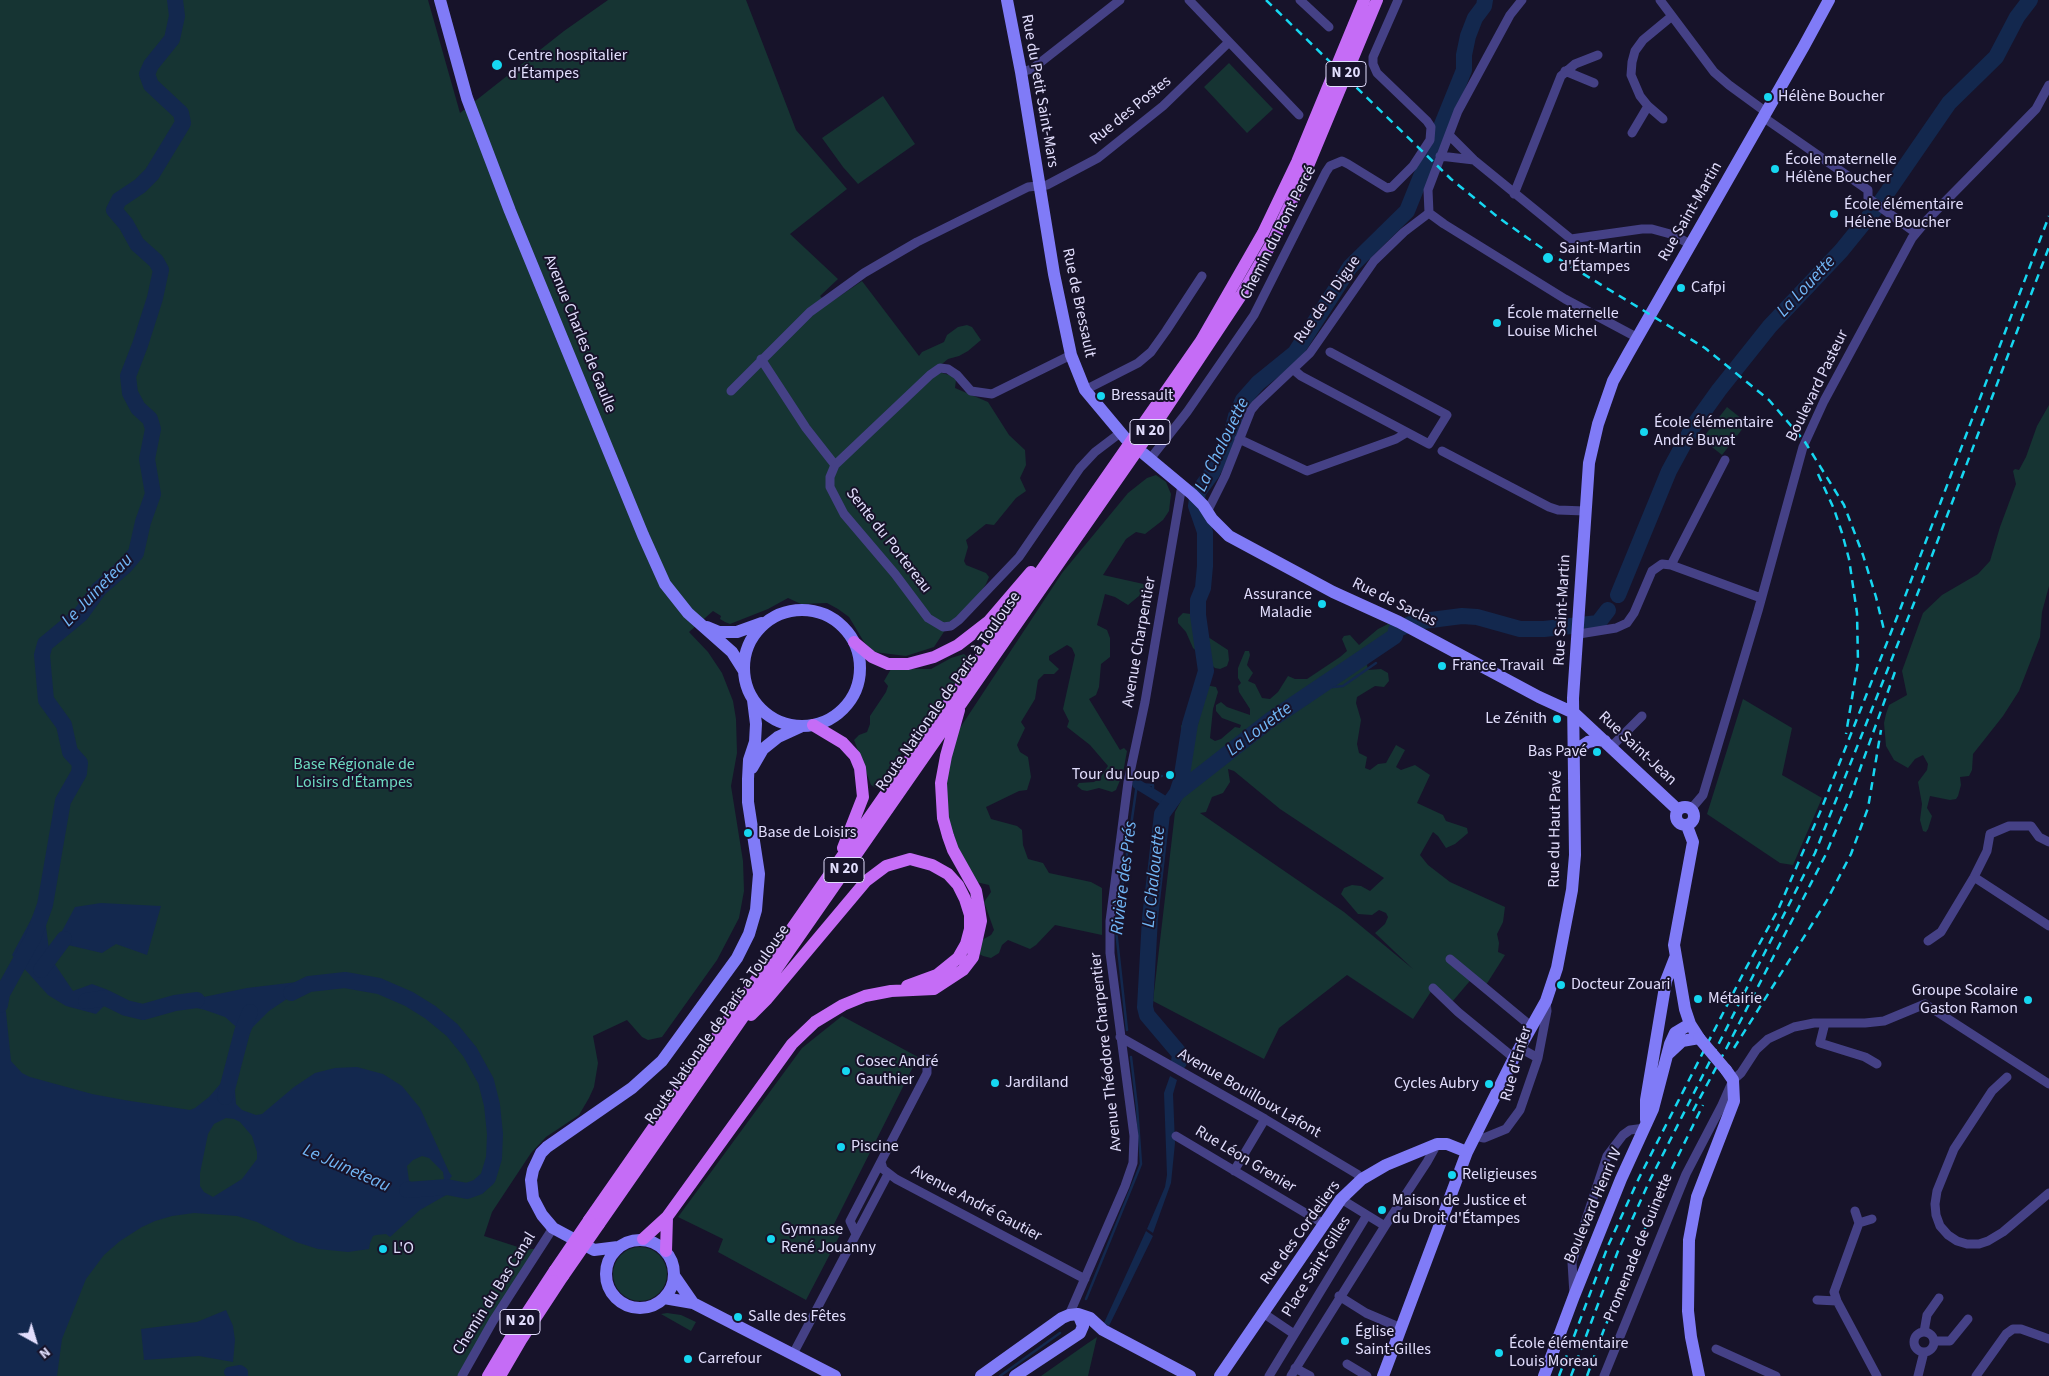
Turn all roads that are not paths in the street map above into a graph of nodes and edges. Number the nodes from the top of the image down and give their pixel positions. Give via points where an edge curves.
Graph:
1 (440, 0) edge
2 (449, 0) edge
3 (1007, 0) edge
4 (1120, 0) edge
5 (1189, 0) edge
6 (1300, 0) edge
7 (1364, 0) edge
8 (1377, 0) edge
9 (1398, 0) edge
10 (1522, 0) edge
11 (1660, 0) edge
12 (1829, 0) edge
13 (1672, 16) junction
14 (1329, 27) dead end
15 (452, 41) junction
16 (1228, 42) junction
17 (1598, 55) dead end
18 (1565, 71) junction
19 (1021, 72) junction
20 (1594, 83) dead end
21 (2049, 84) edge
22 (1648, 106) junction
23 (1299, 115) dead end
24 (1765, 115) junction
25 (1663, 119) dead end
26 (1632, 133) dead end
27 (1449, 135) junction
28 (1440, 156) junction
29 (1474, 160) junction
30 (1040, 187) junction
31 (1514, 194) junction
32 (1429, 213) junction
33 (1916, 233) junction
34 (1691, 244) junction
35 (1202, 276) dead end
36 (1638, 338) junction
37 (1330, 352) dead end
38 (1070, 354) junction
39 (761, 359) junction
40 (1294, 370) junction
41 (1085, 390) junction
42 (731, 391) dead end
43 (1406, 433) junction
44 (1123, 436) joint
45 (1240, 440) junction
46 (1442, 451) dead end
47 (1147, 457) joint
48 (1724, 460) dead end
49 (835, 465) junction
50 (1182, 486) junction
51 (1205, 508) junction
52 (1585, 511) junction
53 (1049, 558) junction
54 (1671, 565) junction
55 (1761, 598) junction
56 (770, 619) junction
57 (702, 626) junction
58 (1579, 633) junction
59 (854, 642) junction
60 (744, 671) junction
61 (753, 700) junction
62 (960, 705) junction
63 (1574, 713) junction
64 (1642, 716) dead end
65 (808, 726) junction
66 (1608, 744) junction
67 (1574, 751) junction
68 (748, 780) junction
69 (1126, 804) joint
70 (1685, 810) junction
71 (2049, 842) edge
72 (839, 860) junction
73 (1974, 878) junction
74 (2049, 926) edge
75 (1928, 941) dead end
76 (1675, 958) junction
77 (1450, 959) dead end
78 (1434, 988) dead end
79 (891, 991) junction
80 (1546, 1001) junction
81 (1690, 1024) junction
82 (1825, 1024) junction
83 (1532, 1027) junction
84 (730, 1036) junction
85 (1120, 1038) junction
86 (1699, 1038) junction
87 (1517, 1054) junction
88 (1668, 1054) junction
89 (1538, 1058) junction
90 (927, 1059) dead end
91 (1877, 1064) dead end
92 (1729, 1075) junction
93 (2007, 1077) dead end
94 (2049, 1084) edge
95 (1265, 1119) junction
96 (1645, 1128) junction
97 (1706, 1134) junction
98 (1176, 1136) dead end
99 (1475, 1136) junction
100 (1720, 1140) junction
101 (1437, 1144) junction
102 (1466, 1152) junction
103 (880, 1162) junction
104 (1234, 1171) junction
105 (888, 1174) junction
106 (1362, 1178) junction
107 (2049, 1193) edge
108 (1341, 1199) junction
109 (1855, 1211) dead end
110 (1367, 1215) junction
111 (667, 1217) junction
112 (1872, 1219) dead end
113 (594, 1222) junction
114 (1324, 1224) junction
115 (1859, 1224) junction
116 (1385, 1226) junction
117 (553, 1228) junction
118 (856, 1234) junction
119 (643, 1239) junction
120 (618, 1247) junction
121 (594, 1250) junction
122 (666, 1250) junction
123 (606, 1269) junction
124 (559, 1273) junction
125 (674, 1277) junction
126 (1085, 1279) junction
127 (1340, 1296) junction
128 (1574, 1296) junction
129 (664, 1298) junction
130 (1939, 1298) dead end
131 (1817, 1300) dead end
132 (1837, 1301) junction
133 (693, 1303) junction
134 (1263, 1313) junction
135 (1074, 1314) junction
136 (1968, 1318) dead end
137 (1401, 1328) junction
138 (1103, 1330) junction
139 (1924, 1332) junction
140 (1080, 1333) junction
141 (1294, 1334) junction
142 (2049, 1339) edge
143 (1934, 1341) junction
144 (1716, 1349) dead end
145 (1924, 1352) junction
146 (793, 1354) junction
147 (1347, 1364) dead end
148 (1293, 1372) edge
149 (462, 1376) edge
150 (488, 1376) edge
151 (500, 1376) edge
152 (836, 1376) edge
153 (982, 1376) edge
154 (1015, 1376) edge
155 (1190, 1376) edge
156 (1220, 1376) edge
157 (1269, 1376) edge
158 (1310, 1376) edge
159 (1367, 1376) edge
160 (1383, 1376) edge
161 (1544, 1376) edge
162 (1604, 1376) edge
163 (1699, 1376) edge
164 (1776, 1376) edge
165 (1877, 1376) edge
166 (1918, 1376) edge
167 (1976, 1376) edge

1 - 15 main road, Avenue Charles de Gaulle
2 - 15 main road, Avenue Charles de Gaulle
3 - 19 main road, Rue du Petit Saint-Mars
4 - 19 street via 1032,69
5 - 16 street
6 - 14 street
7 - 53 main road, Route Nationale de Paris à Toulouse / N 20 via 1297,162 1235,284 1195,348
8 - 62 main road, Route Nationale de Paris à Toulouse / N 20 via 1308,166 1274,239 1242,294
9 - 47 street, Chemin du Pont Percé via 1373,57 1373,64 1377,73 1427,121 1430,140 1413,166 1392,187 1382,186 1342,161 1326,172 1254,315 1187,412
10 - 27 street via 1510,15 1458,111
11 - 13 street
12 - 24 main road, Rue Saint-Martin
13 - 22 street via 1643,40 1632,62 1631,75
13 - 24 street via 1714,72
15 - 57 main road, Avenue Charles de Gaulle via 467,98 510,211 644,535 670,592
16 - 23 street
16 - 30 street, Rue des Postes via 1163,106 1098,158
17 - 18 street
18 - 20 street
18 - 31 street
19 - 30 main road, Rue du Petit Saint-Mars
21 - 33 street, Boulevard Pasteur via 2036,109
22 - 25 street
22 - 26 street
24 - 33 street via 1868,190 1868,198
24 - 34 main road, Rue Saint-Martin
27 - 28 street
27 - 29 street
28 - 29 street
28 - 32 street via 1428,190
29 - 31 street
30 - 38 main road, Rue de Bressault
30 - 39 street, Rue des Postes via 1028,187 917,242 864,273 810,312
31 - 34 street via 1571,239 1642,228 1674,235
32 - 36 street via 1565,299
32 - 40 street, Rue de la Digue via 1404,232 1369,267 1331,325
33 - 55 street, Boulevard Pasteur via 1803,447
34 - 36 main road, Rue Saint-Martin
35 - 41 street via 1150,352 1138,363
36 - 52 main road, Rue Saint-Martin via 1613,381 1598,424 1589,463
37 - 43 street via 1447,415 1429,444
38 - 41 main road, Rue de Bressault
38 - 49 street via 992,394 971,391 948,369 940,368
39 - 42 street, Rue des Postes
39 - 49 street via 806,428
40 - 43 street
40 - 45 street, Rue de la Digue via 1251,410
41 - 44 main road, Rue de Bressault
43 - 45 street via 1307,471
44 - 49 street, Sente du Portereau via 1095,452 1080,468 1019,557 971,609 951,626 943,627 928,618 844,514 830,487
45 - 51 street, Rue de la Digue via 1225,476
46 - 52 street via 1549,507
47 - 50 main road
48 - 54 street
50 - 51 main road
50 - 69 street, Avenue Charpentier
51 - 63 main road, Rue de Saclas via 1229,536 1250,548
52 - 58 main road, Rue Saint-Martin
53 - 59 main road via 1034,568 972,636 934,657 908,664 888,664 872,657
53 - 72 main road, Route Nationale de Paris à Toulouse / N 20
54 - 55 street
54 - 58 street via 1659,565 1652,570 1627,623 1616,628
55 - 70 street, Boulevard Pasteur via 1703,795
56 - 57 main road via 737,632 719,632
56 - 59 main road via 795,610 819,612 841,624
56 - 60 main road via 748,646
57 - 60 main road, Avenue Charles de Gaulle via 732,652
58 - 63 main road, Rue Saint-Martin
59 - 65 main road via 860,677 853,696 837,714
60 - 61 main road
61 - 65 main road via 776,720 793,726
61 - 68 main road via 755,742 749,760
62 - 79 main road via 941,783 943,818 953,850 976,891 981,921 973,957 963,970 934,989
62 - 84 main road, Route Nationale de Paris à Toulouse / N 20
63 - 66 main road, Rue Saint-Jean
63 - 67 main road, Rue du Haut Pavé
64 - 66 street
65 - 68 main road via 778,737 764,749 754,762
65 - 72 main road via 842,743 855,756 862,775 863,797
66 - 67 main road via 1598,740 1588,742
66 - 70 main road, Rue Saint-Jean
67 - 80 main road, Rue du Haut Pavé via 1572,890 1557,968
68 - 117 main road via 748,802 759,874 756,910 749,934 737,958 662,1061 638,1084 556,1139 541,1153 533,1170 531,1188 536,1207
69 - 85 street, Avenue Théodore Charpentier via 1110,921 1110,954
70 - 76 main road, Rue Saint-Jean via 1676,814 1677,821 1687,826 1693,842 1676,930
71 - 73 street via 2031,826 2009,826 1990,834 1988,851
72 - 113 main road, Route Nationale de Paris à Toulouse / N 20
73 - 74 street
73 - 75 street via 1940,932
76 - 81 main road
76 - 96 main road, Boulevard Henri IV via 1666,981 1646,1100
77 - 83 street
78 - 87 street via 1458,1012
79 - 84 main road via 937,975 950,967 966,944 970,929 966,899 958,885 948,874 932,865 910,859 886,866 866,881 767,999
79 - 111 main road via 843,1005 803,1032
80 - 83 main road, Rue du Haut Pavé
80 - 89 street, Rue d'Enfer
81 - 86 main road
81 - 88 main road, Boulevard Henri IV via 1675,1033
82 - 91 street via 1820,1043
82 - 92 street, Promenade de Guinette via 1814,1023 1778,1034 1756,1050 1741,1073
82 - 94 street, Promenade de Guinette via 1884,1021 1925,1004
83 - 87 main road, Rue du Haut Pavé
84 - 113 main road, Route Nationale de Paris à Toulouse / N 20
85 - 95 street, Avenue Bouilloux Lafont
85 - 126 street, Avenue Théodore Charpentier via 1134,1136 1132,1163
86 - 88 main road via 1682,1042
86 - 92 main road, bridge
87 - 89 street
87 - 99 main road, Rue du Haut Pavé
88 - 96 main road, Boulevard Henri IV
89 - 99 street, Rue d'Enfer via 1524,1100 1506,1129 1493,1136
90 - 103 street via 927,1074
92 - 97 street, Promenade de Guinette
92 - 100 main road via 1734,1101
93 - 107 street via 1992,1092 1954,1149 1944,1169 1935,1204 1936,1215 1948,1235 1967,1244 1979,1244 2003,1232
95 - 104 street
95 - 106 street, Avenue Bouilloux Lafont
96 - 128 main road, Boulevard Henri IV
96 - 128 street, Boulevard Henri IV via 1630,1130 1607,1156 1572,1262
97 - 100 street
97 - 162 street, Promenade de Guinette via 1686,1174
98 - 104 street, Rue Léon Grenier
99 - 102 main road, Rue du Haut Pavé
100 - 163 main road via 1697,1197 1689,1240 1688,1311
101 - 102 main road via 1448,1144
101 - 106 main road, Rue des Cordeliers
101 - 116 street
102 - 137 main road, Rue du Haut Pavé
103 - 105 street, Avenue André Gautier
103 - 118 street via 850,1221
104 - 114 street, Rue Léon Grenier
105 - 118 street
105 - 126 street, Avenue André Gautier
106 - 108 main road, Rue des Cordeliers
108 - 110 street
108 - 114 main road, Rue des Cordeliers
109 - 115 street
110 - 116 street, Place Saint-Gilles
110 - 141 street, Place Saint-Gilles
111 - 119 main road
111 - 122 main road
112 - 115 street
113 - 124 main road, Route Nationale de Paris à Toulouse / N 20, bridge
114 - 134 main road, Rue des Cordeliers
115 - 132 street via 1834,1292
116 - 127 street
117 - 121 main road
117 - 149 street, Chemin du Bas Canal
118 - 146 street
119 - 120 main road via 628,1241
119 - 122 main road
120 - 121 main road
120 - 123 main road
121 - 123 main road
122 - 125 main road via 673,1262
123 - 129 main road via 610,1291 625,1304 646,1307
124 - 150 main road, Route Nationale de Paris à Toulouse / N 20 via 513,1334
124 - 151 main road, Route Nationale de Paris à Toulouse / N 20
125 - 129 main road
125 - 133 main road
126 - 135 street, Avenue Théodore Charpentier
127 - 137 street via 1366,1313
127 - 148 street
128 - 161 main road, Boulevard Henri IV
129 - 133 main road
130 - 139 street via 1927,1315
131 - 132 street
132 - 165 street
133 - 146 main road
134 - 141 street
134 - 156 main road, Rue des Cordeliers
135 - 138 main road via 1091,1318
135 - 140 main road via 1083,1326
135 - 153 main road
136 - 143 street via 1950,1341
137 - 160 main road, Rue du Haut Pavé
138 - 140 main road
138 - 155 main road
139 - 143 street via 1930,1333
139 - 145 street via 1914,1341 1916,1348
140 - 154 main road
141 - 157 street, Place Saint-Gilles
142 - 167 street via 2013,1329
143 - 145 street via 1932,1348
144 - 164 street
145 - 166 street
146 - 152 main road
147 - 159 street
148 - 158 street

